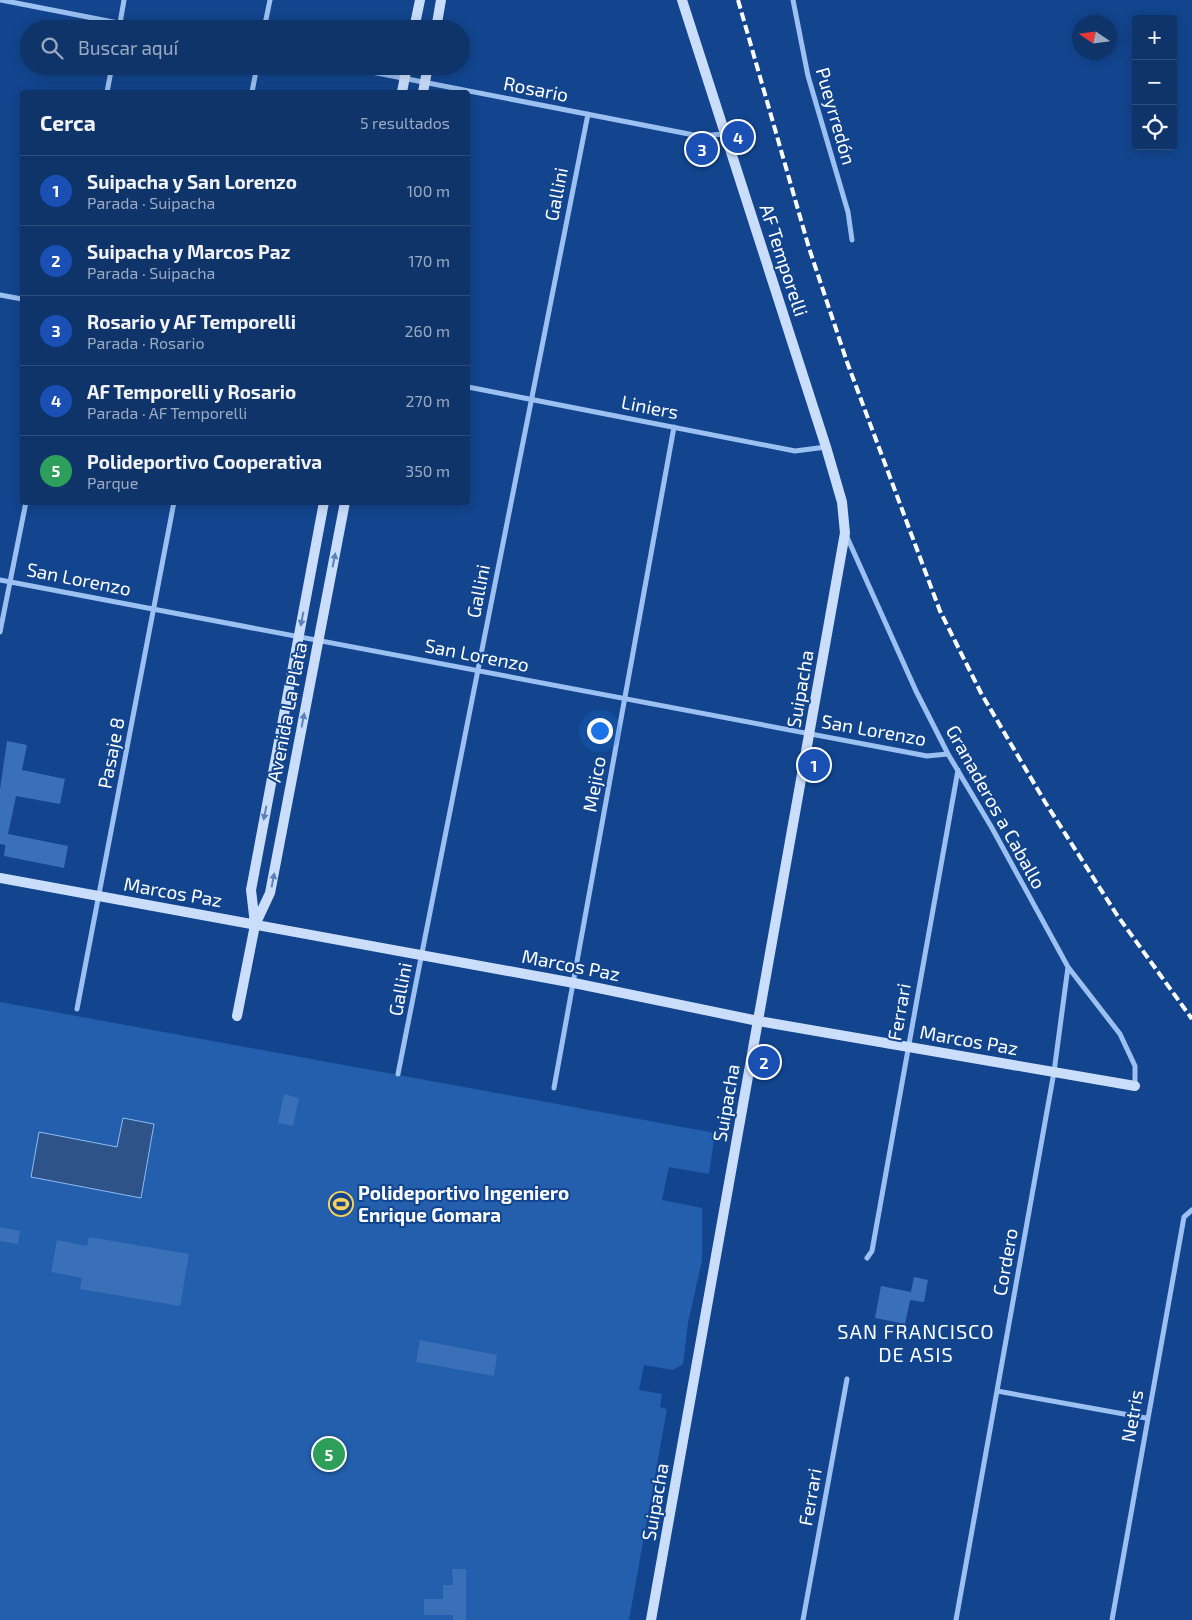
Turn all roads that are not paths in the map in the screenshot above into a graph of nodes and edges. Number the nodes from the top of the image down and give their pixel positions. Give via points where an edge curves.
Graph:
1 (1, 0) edge
2 (124, 0) edge
3 (270, 0) edge
4 (420, 0) edge
5 (441, 0) edge
6 (682, 0) edge
7 (793, 0) edge
8 (93, 20) edge
9 (121, 20) edge
10 (266, 20) edge
11 (416, 20) edge
12 (438, 20) edge
13 (110, 75) edge
14 (255, 75) edge
15 (385, 75) edge
16 (406, 75) edge
17 (426, 75) edge
18 (405, 79) junction
19 (424, 88) edge
20 (106, 90) edge
21 (252, 90) edge
22 (402, 90) edge
23 (437, 90) edge
24 (470, 95) edge
25 (588, 114) junction
26 (725, 134) junction
27 (852, 240) dead end
28 (0, 295) edge
29 (20, 299) edge
30 (470, 386) edge
31 (532, 399) junction
32 (674, 427) junction
33 (826, 447) junction
34 (25, 505) edge
35 (173, 505) edge
36 (323, 505) edge
37 (344, 505) edge
38 (845, 533) junction
39 (0, 580) edge
40 (10, 582) junction
41 (154, 609) junction
42 (0, 632) edge
43 (299, 636) junction
44 (319, 640) junction
45 (478, 671) junction
46 (625, 698) junction
47 (810, 734) junction
48 (948, 754) junction
49 (958, 770) junction
50 (0, 878) edge
51 (98, 896) junction
52 (255, 925) junction
53 (422, 955) junction
54 (1068, 967) junction
55 (574, 983) junction
56 (77, 1009) dead end
57 (237, 1016) dead end
58 (758, 1021) junction
59 (908, 1047) junction
60 (1054, 1072) junction
61 (398, 1074) dead end
62 (1136, 1086) joint
63 (554, 1088) dead end
64 (1192, 1210) edge
65 (867, 1258) dead end
66 (847, 1379) dead end
67 (997, 1391) junction
68 (1146, 1418) junction
69 (652, 1620) edge
70 (803, 1620) edge
71 (956, 1620) edge
72 (1112, 1620) edge

1 - 8 street
2 - 9 street
3 - 10 street
4 - 11 street
5 - 12 street
6 - 26 street, AF Temporelli
7 - 27 street, Pueyrredón via 808,76 848,212
13 - 20 street
14 - 21 street
15 - 18 street, Rosario
16 - 18 street
17 - 19 street
18 - 19 street, Rosario
18 - 22 street
19 - 23 street, Rosario
24 - 25 street, Rosario
25 - 26 street, Rosario via 699,136
25 - 31 street, Gallini
26 - 33 street, AF Temporelli
28 - 29 street
30 - 31 street, Liniers
31 - 32 street, Liniers
31 - 45 street, Gallini
32 - 33 street, Liniers via 795,451
32 - 46 street, Mejico
33 - 38 street, AF Temporelli via 842,502
34 - 40 street
35 - 41 street, Pasaje 8
36 -> 43 street, Avenida La Plata
44 -> 37 street, Avenida La Plata
38 - 47 street, Suipacha
38 - 48 street, Granaderos a Caballo
39 - 40 street, San Lorenzo
40 - 41 street, San Lorenzo
40 - 42 street
41 - 43 street, San Lorenzo
41 - 51 street, Pasaje 8
43 - 44 street, San Lorenzo
43 -> 52 street, Avenida La Plata via 251,890
44 - 45 street, San Lorenzo
52 -> 44 street, Avenida La Plata via 270,893
45 - 46 street, San Lorenzo
45 - 53 street, Gallini
46 - 47 street, San Lorenzo
46 - 55 street, Mejico
47 - 48 street, San Lorenzo via 927,756
47 - 58 street, Suipacha
48 - 49 street, Granaderos a Caballo
49 - 54 street, Granaderos a Caballo
49 - 59 street, Ferrari
50 - 51 street, Marcos Paz
51 - 52 street, Marcos Paz
51 - 56 street, Pasaje 8
52 - 53 street, Marcos Paz
52 - 57 street, Avenida La Plata
53 - 55 street, Marcos Paz
53 - 61 street, Gallini
54 - 60 street, Cordero
54 - 62 street, Granaderos a Caballo via 1120,1034 1135,1066
55 - 58 street, Marcos Paz
55 - 63 street, Mejico
58 - 59 street, Marcos Paz
58 - 69 street, Suipacha
59 - 60 street, Marcos Paz
59 - 65 street, Ferrari via 872,1251
60 - 62 street, Marcos Paz
60 - 67 street, Cordero
64 - 68 street, Netris via 1184,1217
66 - 70 street, Ferrari
67 - 68 street
67 - 71 street, Cordero
68 - 72 street, Netris

